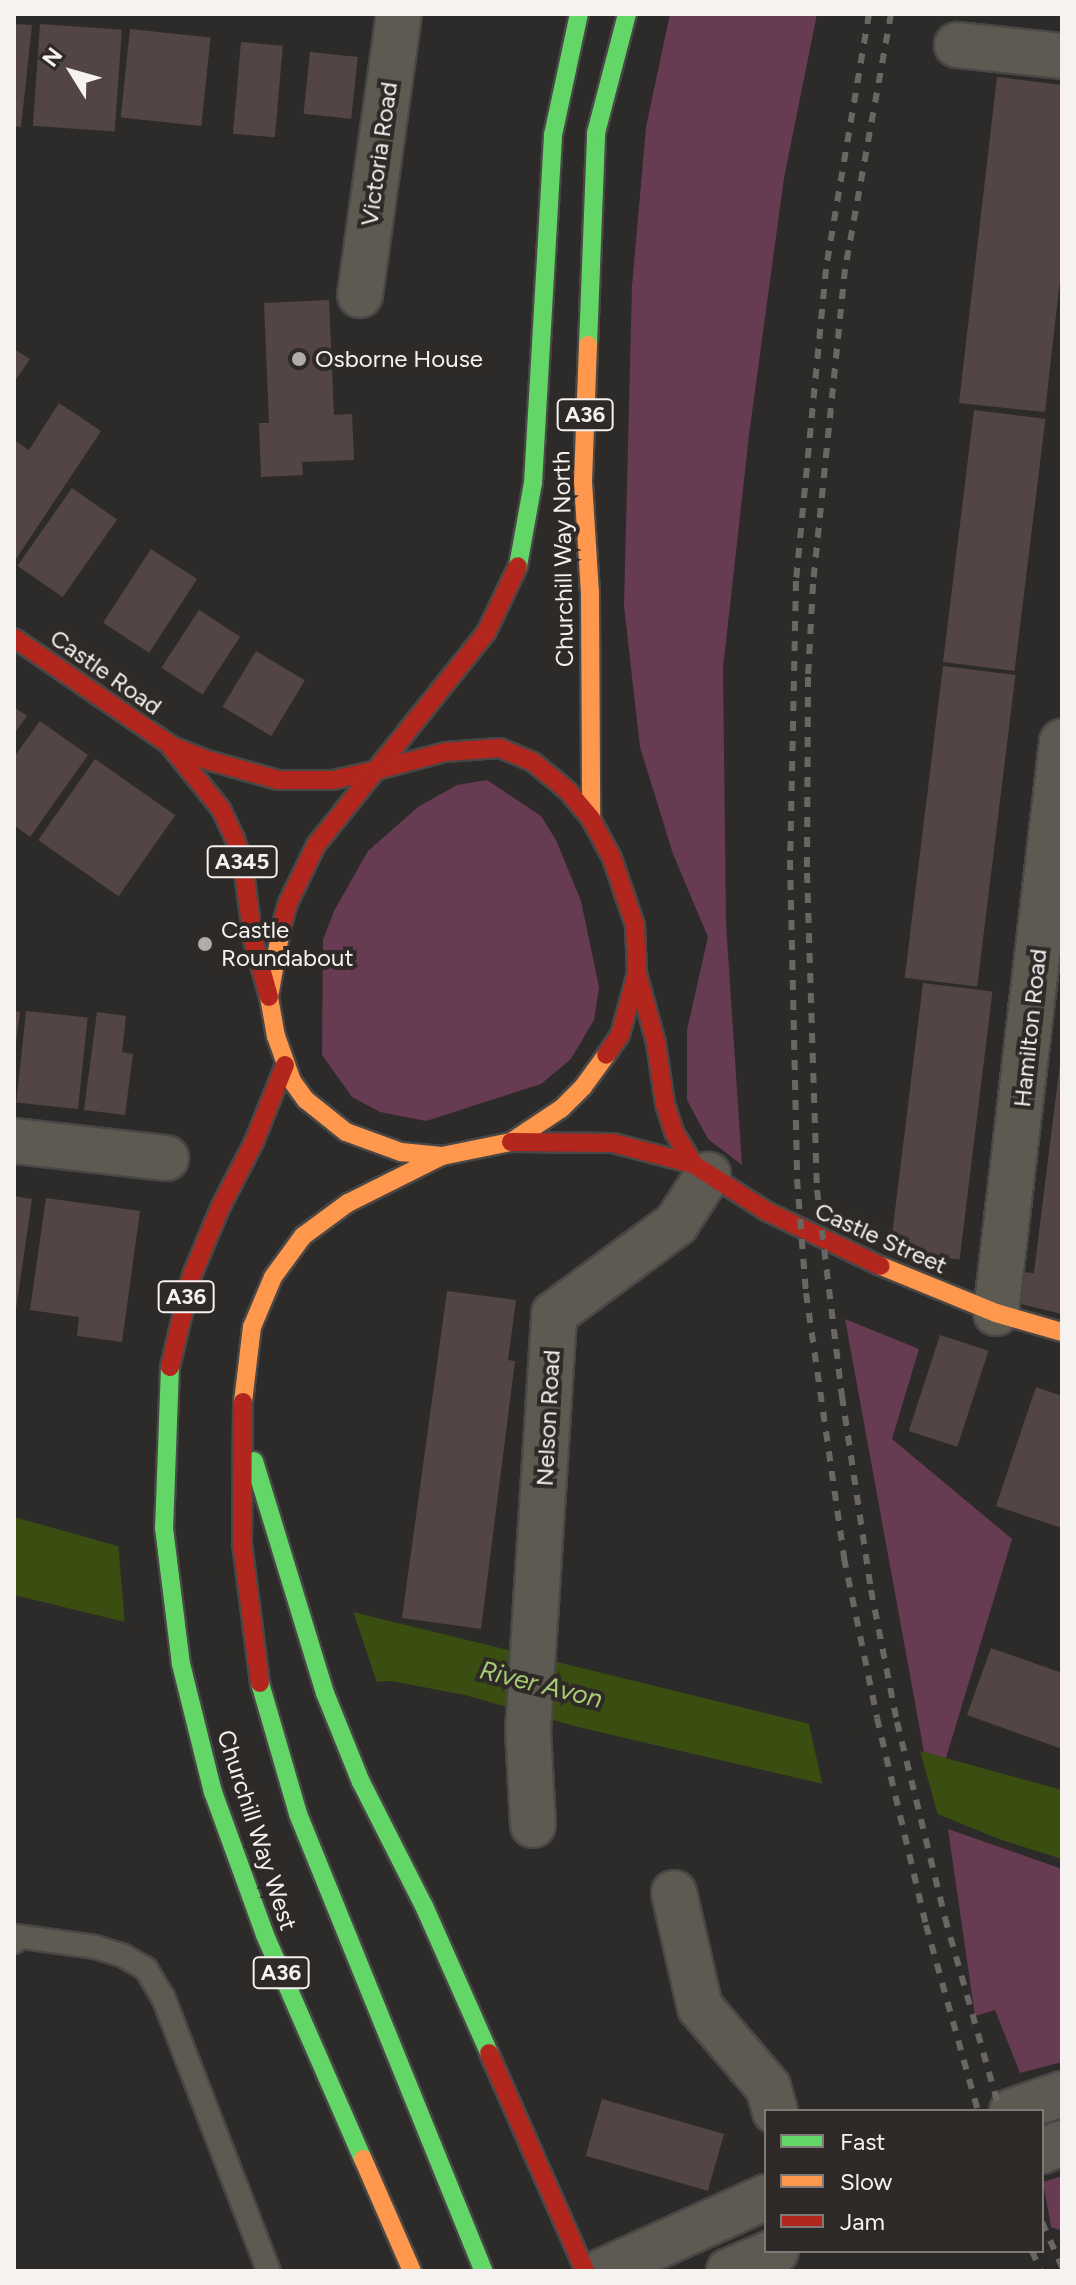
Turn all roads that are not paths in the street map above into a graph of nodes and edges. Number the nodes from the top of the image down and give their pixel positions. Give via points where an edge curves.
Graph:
1 (399, 14) edge
2 (579, 14) edge
3 (627, 14) edge
4 (957, 45) dead end
5 (1062, 56) edge
6 (360, 295) dead end
7 (14, 638) edge
8 (1062, 742) edge
9 (170, 745) junction
10 (377, 770) junction
11 (591, 819) junction
12 (637, 973) junction
13 (269, 997) junction
14 (285, 1065) junction
15 (14, 1141) edge
16 (511, 1142) junction
17 (442, 1156) junction
18 (166, 1158) dead end
19 (700, 1169) junction
20 (996, 1313) junction
21 (1062, 1332) edge
22 (241, 1420) junction
23 (533, 1825) dead end
24 (674, 1893) dead end
25 (15, 1939) edge
26 (1062, 2094) edge
27 (774, 2109) edge
28 (1018, 2109) edge
29 (764, 2198) edge
30 (770, 2253) edge
31 (269, 2271) edge
32 (412, 2271) edge
33 (484, 2271) edge
34 (585, 2271) edge
35 (603, 2271) edge
36 (729, 2271) edge

1 - 6 street, Victoria Road
2 - 10 main road, Churchill Way North / A36 via 553,135 533,483 520,562 486,633
3 - 11 main road, Churchill Way North / A36 via 596,133 583,482 590,592
4 - 5 street
7 - 9 main road, Castle Road / A345
8 - 20 street, Hamilton Road
9 - 10 main road, A345 via 278,780 333,780
9 - 13 main road, A345 via 221,809 235,839
10 - 11 main road via 445,752 500,748 533,762
10 - 13 main road via 338,813 300,873 276,946
11 - 12 main road via 612,858 635,925
12 - 16 main road via 620,1035 583,1087
12 - 19 main road, Castle Street via 665,1104 674,1132
13 - 14 main road
14 - 17 main road via 306,1100 346,1132 401,1152
14 - 32 main road, Churchill Way West / A36 via 192,1275 168,1373 167,1547 181,1664 213,1792 265,1935
15 - 18 street
16 - 17 main road
16 - 19 main road, Castle Street via 613,1143
17 - 22 main road, Churchill Way West via 348,1203 295,1246 273,1277 252,1327
19 - 20 main road, Castle Street via 766,1211 849,1253
19 - 23 street, Nelson Road via 676,1224 554,1314 529,1724
20 - 21 main road, Castle Street
22 - 33 main road, Churchill Way West via 242,1543 261,1693 298,1814
22 - 34 main road via 325,1693
24 - 27 street via 700,2007 768,2087
25 - 31 lane via 95,1947 146,1969 163,1997
26 - 28 street
29 - 35 street
30 - 36 street

